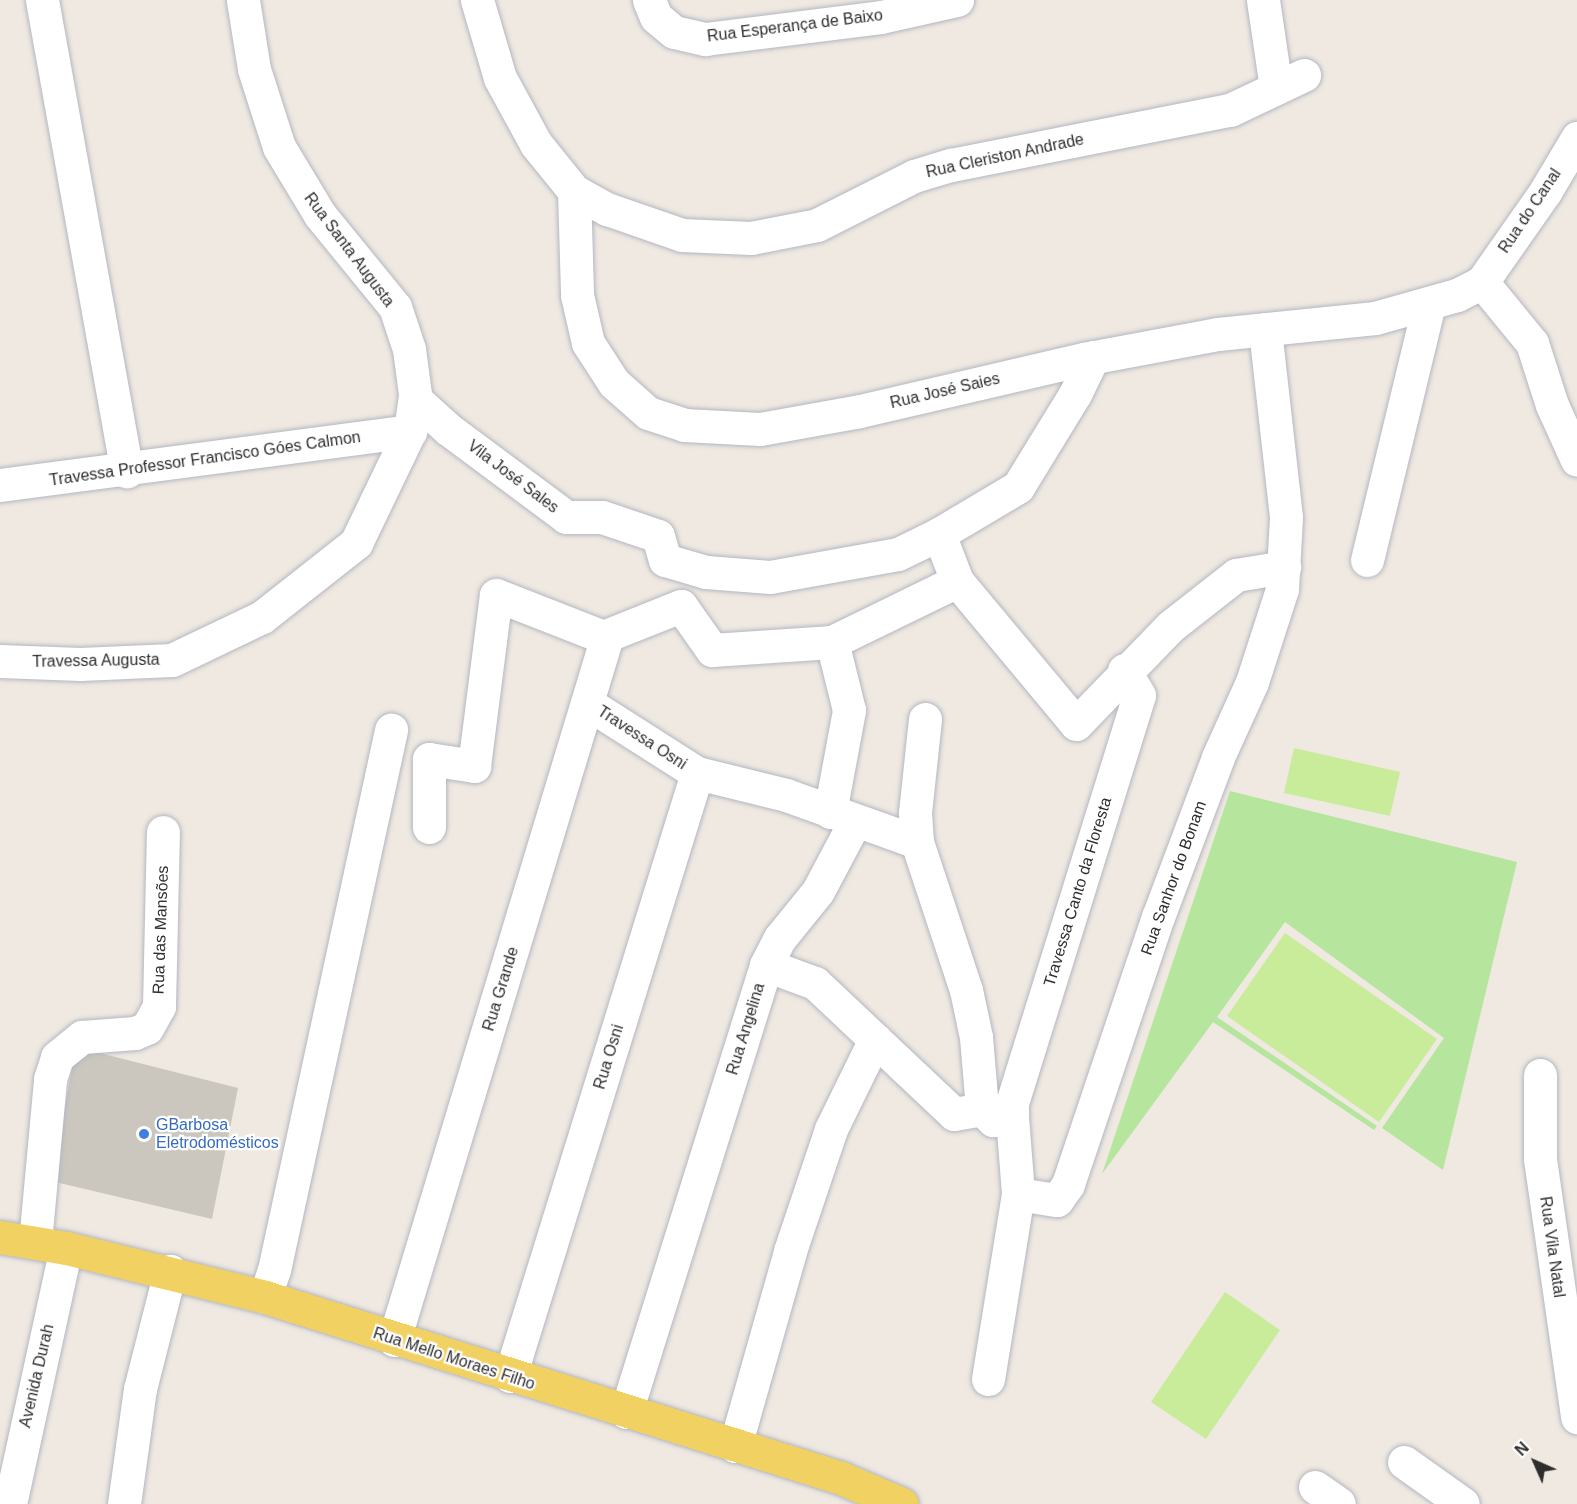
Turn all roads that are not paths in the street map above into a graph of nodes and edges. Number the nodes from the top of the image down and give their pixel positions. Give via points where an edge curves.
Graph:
1 (42, 0) edge
2 (243, 0) edge
3 (477, 0) edge
4 (648, 0) edge
5 (957, 0) edge
6 (1263, 0) edge
7 (1577, 138) edge
8 (574, 191) junction
9 (1482, 282) junction
10 (1429, 303) junction
11 (1265, 329) junction
12 (1093, 357) junction
13 (415, 399) junction
14 (410, 431) junction
15 (1577, 460) edge
16 (127, 471) junction
17 (0, 485) edge
18 (939, 534) junction
19 (1366, 560) dead end
20 (1284, 567) junction
21 (957, 581) junction
22 (603, 637) junction
23 (832, 642) junction
24 (0, 661) edge
25 (1124, 670) junction
26 (587, 702) junction
27 (925, 719) dead end
28 (391, 730) dead end
29 (697, 773) junction
30 (842, 817) junction
31 (429, 827) dead end
32 (163, 832) dead end
33 (917, 842) junction
34 (766, 965) junction
35 (875, 1039) junction
36 (1540, 1075) dead end
37 (997, 1114) junction
38 (1018, 1194) junction
39 (0, 1237) edge
40 (51, 1245) junction
41 (170, 1271) junction
42 (265, 1297) junction
43 (394, 1340) junction
44 (510, 1376) junction
45 (988, 1379) dead end
46 (626, 1412) junction
47 (1577, 1417) edge
48 (739, 1435) junction
49 (1404, 1462) dead end
50 (10, 1504) edge
51 (124, 1504) edge
52 (902, 1504) edge
53 (1463, 1504) edge

1 - 16 street
2 - 13 street, Rua Santa Augusta via 265,110 298,183 395,307 409,349
3 - 8 street, Rua Cleriston Andrade via 500,78 536,144
4 - 5 street, Rua Esperança de Baixo via 656,17 674,32 705,39 881,17
6 - 8 street, Rua Cleriston Andrade via 1290,82 1230,110 951,165 914,176 817,225 752,238 682,235 607,209
7 - 9 street, Rua do Canal via 1545,192
8 - 12 street, Rua José Saies via 577,295 588,343 614,383 648,413 684,425 760,429 860,411
9 - 10 street, Rua José Saies
9 - 15 street via 1532,342 1552,405
10 - 11 street, Rua José Saies via 1375,318
10 - 19 street
11 - 12 street, Rua José Saies
11 - 20 street, Rua Sanhor do Bonam via 1286,517
12 - 18 street via 1076,394 1018,487
13 - 14 street, Rua Santa Augusta
13 - 18 street, Vila José Sales via 448,429 566,517 602,517 658,536 666,560 706,572 770,577 898,554
14 - 16 street, Travessa Professor Francisco Góes Calmon
14 - 24 street, Travessa Augusta via 356,543 262,617 172,660 80,664
16 - 17 street, Travessa Professor Francisco Góes Calmon
18 - 21 street
20 - 25 street via 1236,575 1171,626
20 - 38 street, Rua Sanhor do Bonam via 1282,589 1262,653 1158,917 1068,1184 1057,1200
21 - 23 street
21 - 25 street via 1076,724
22 - 23 street via 681,606 712,650
22 - 26 street, Rua Grande
22 - 31 street via 496,595 474,766 429,759
23 - 30 street, Rua Angelina via 849,710
25 - 37 street, Travessa Canto da Floresta via 1139,694 1012,1103
26 - 29 street, Travessa Osni
26 - 43 street, Rua Grande
27 - 33 street via 915,813
28 - 42 street
29 - 30 street via 786,795
29 - 44 street, Rua Osni
30 - 33 street
30 - 34 street, Rua Angelina via 819,891 780,938
32 - 40 street, Rua das Mansões via 159,1006 147,1028 135,1033 82,1036 57,1057 50,1079
33 - 37 street via 966,990
34 - 35 street via 815,983
34 - 46 street, Rua Angelina
35 - 37 street via 954,1114
35 - 48 street via 831,1129 790,1251
36 - 47 street, Rua Vila Natal via 1540,1160
37 - 38 street
38 - 45 street
39 - 40 main road, Rua Mello Moraes Filho
40 - 41 main road, Rua Mello Moraes Filho
40 - 50 street, Avenida Durah
41 - 42 main road, Rua Mello Moraes Filho
41 - 51 street via 140,1389
42 - 43 main road, Rua Mello Moraes Filho
43 - 44 main road, Rua Mello Moraes Filho
44 - 46 main road, Rua Mello Moraes Filho
46 - 48 main road, Rua Mello Moraes Filho
48 - 52 main road, Rua Mello Moraes Filho
49 - 53 street

